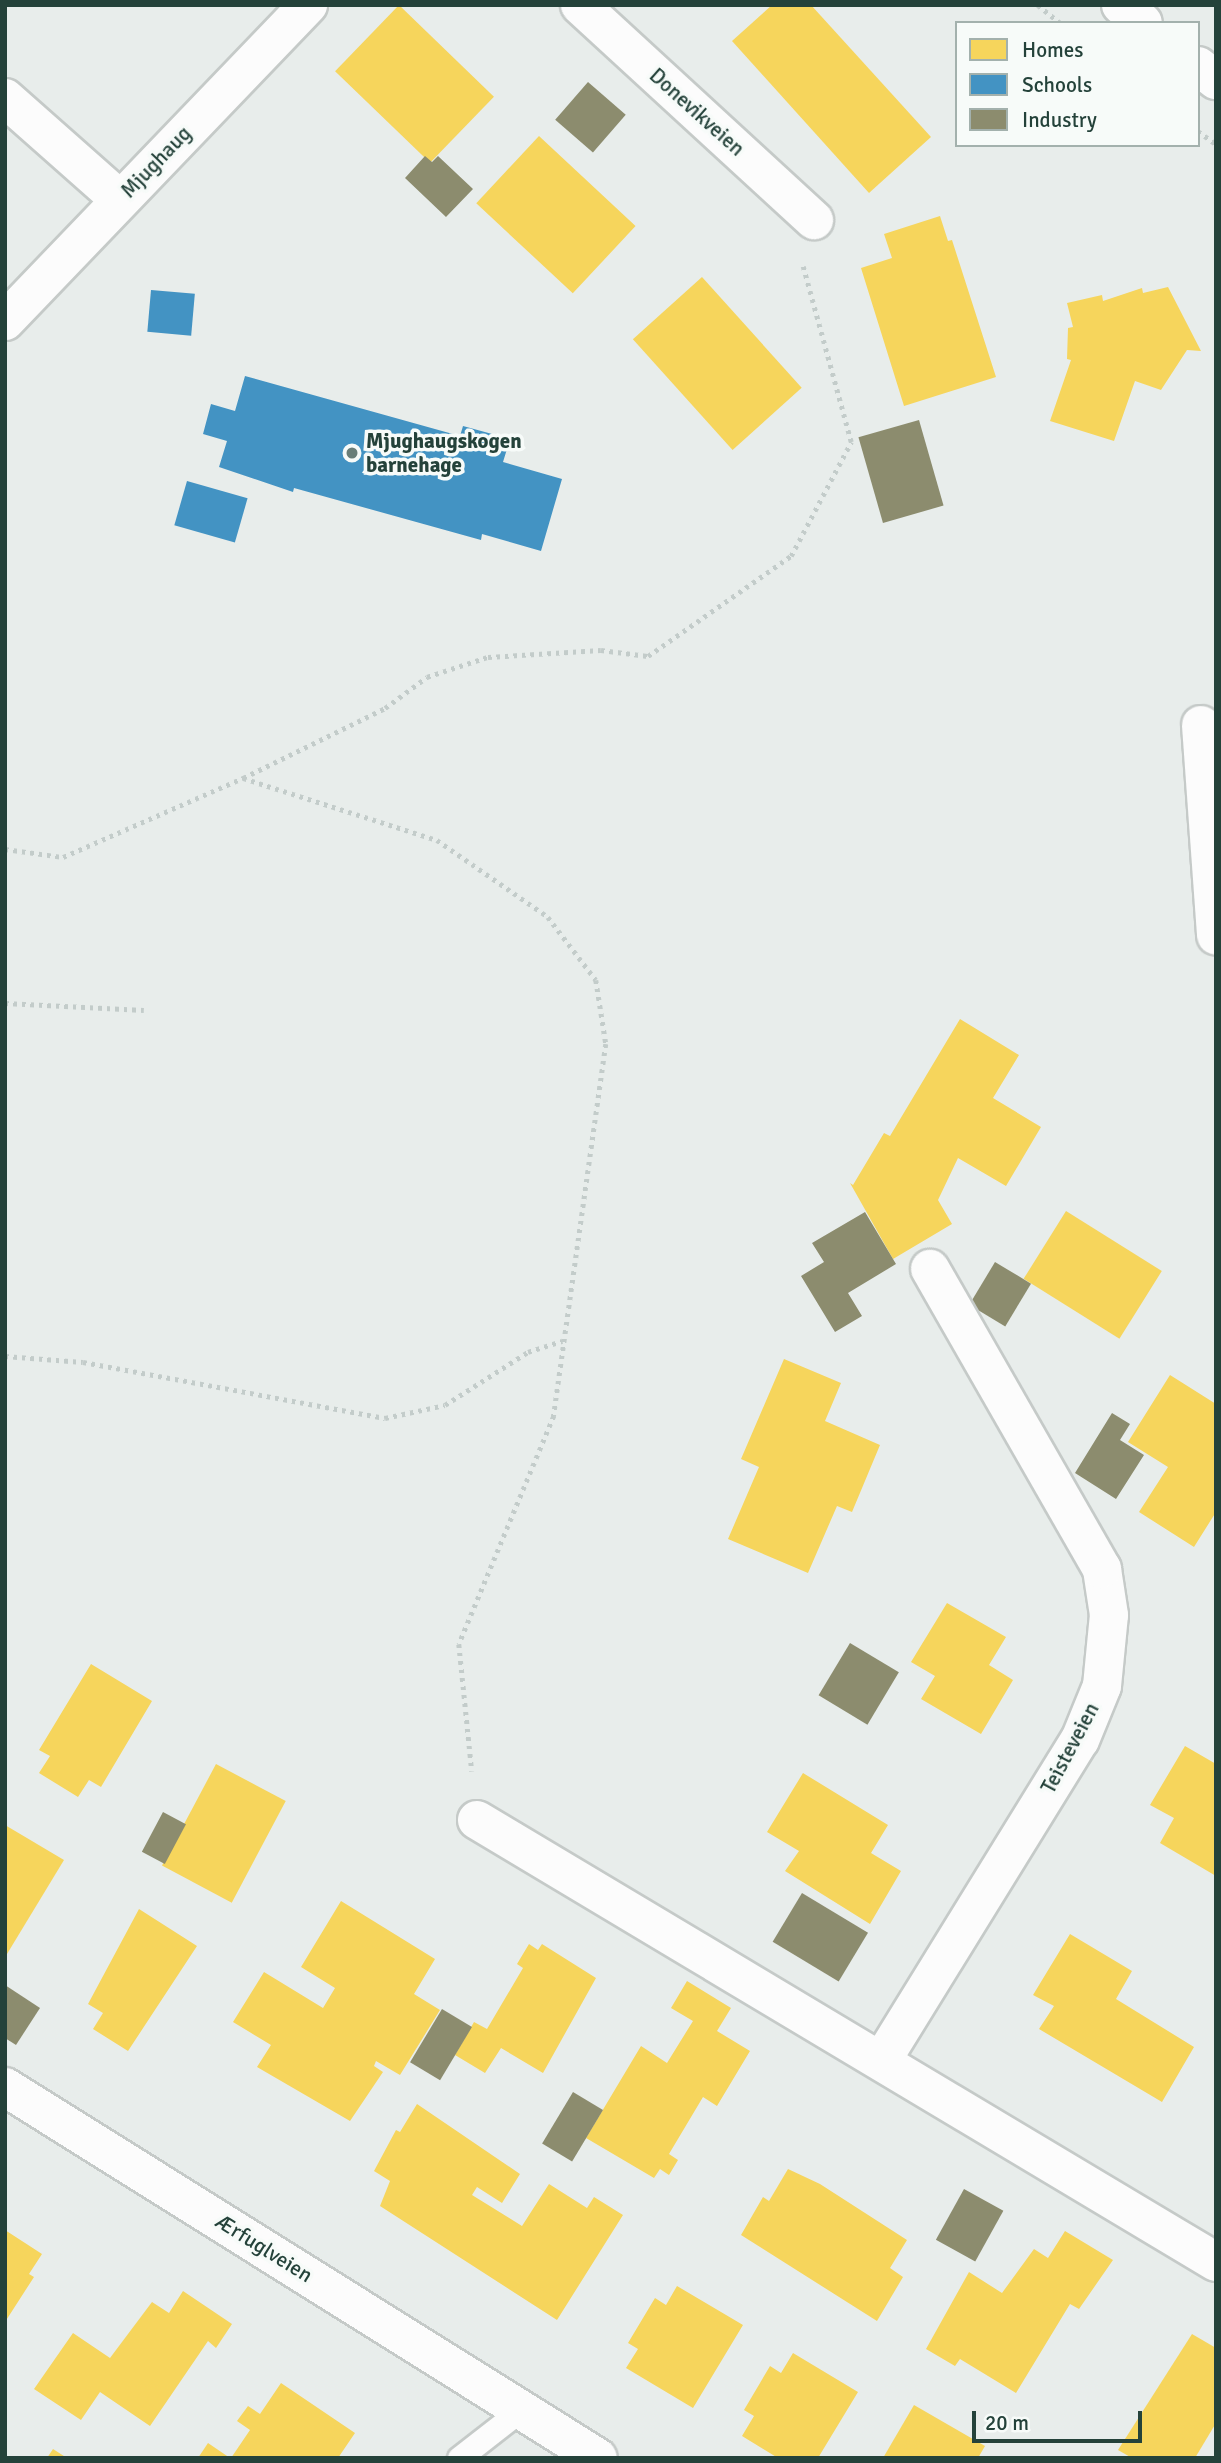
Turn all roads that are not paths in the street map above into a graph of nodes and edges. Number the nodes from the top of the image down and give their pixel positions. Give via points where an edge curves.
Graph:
1 (308, 5) edge
2 (580, 5) edge
3 (1121, 5) edge
4 (1141, 21) edge
5 (1200, 68) edge
6 (1216, 80) edge
7 (5, 98) edge
8 (119, 200) junction
9 (814, 220) dead end
10 (5, 321) edge
11 (1201, 725) dead end
12 (1216, 935) edge
13 (930, 1269) dead end
14 (477, 1820) road end
15 (882, 2060) junction
16 (5, 2087) edge
17 (1216, 2262) edge
18 (522, 2409) junction
19 (459, 2458) edge
20 (598, 2458) edge

1 - 8 street, Mjughaug
2 - 9 street, Donevikveien
3 - 4 street
5 - 6 street
7 - 8 street
8 - 10 street, Mjughaug
11 - 12 street
13 - 15 street, Teisteveien via 1102,1569 1109,1615 1102,1686 1080,1740
14 - 15 street
15 - 17 street
16 - 18 street, Ærfuglveien
18 - 19 lane
18 - 20 street, Ærfuglveien

